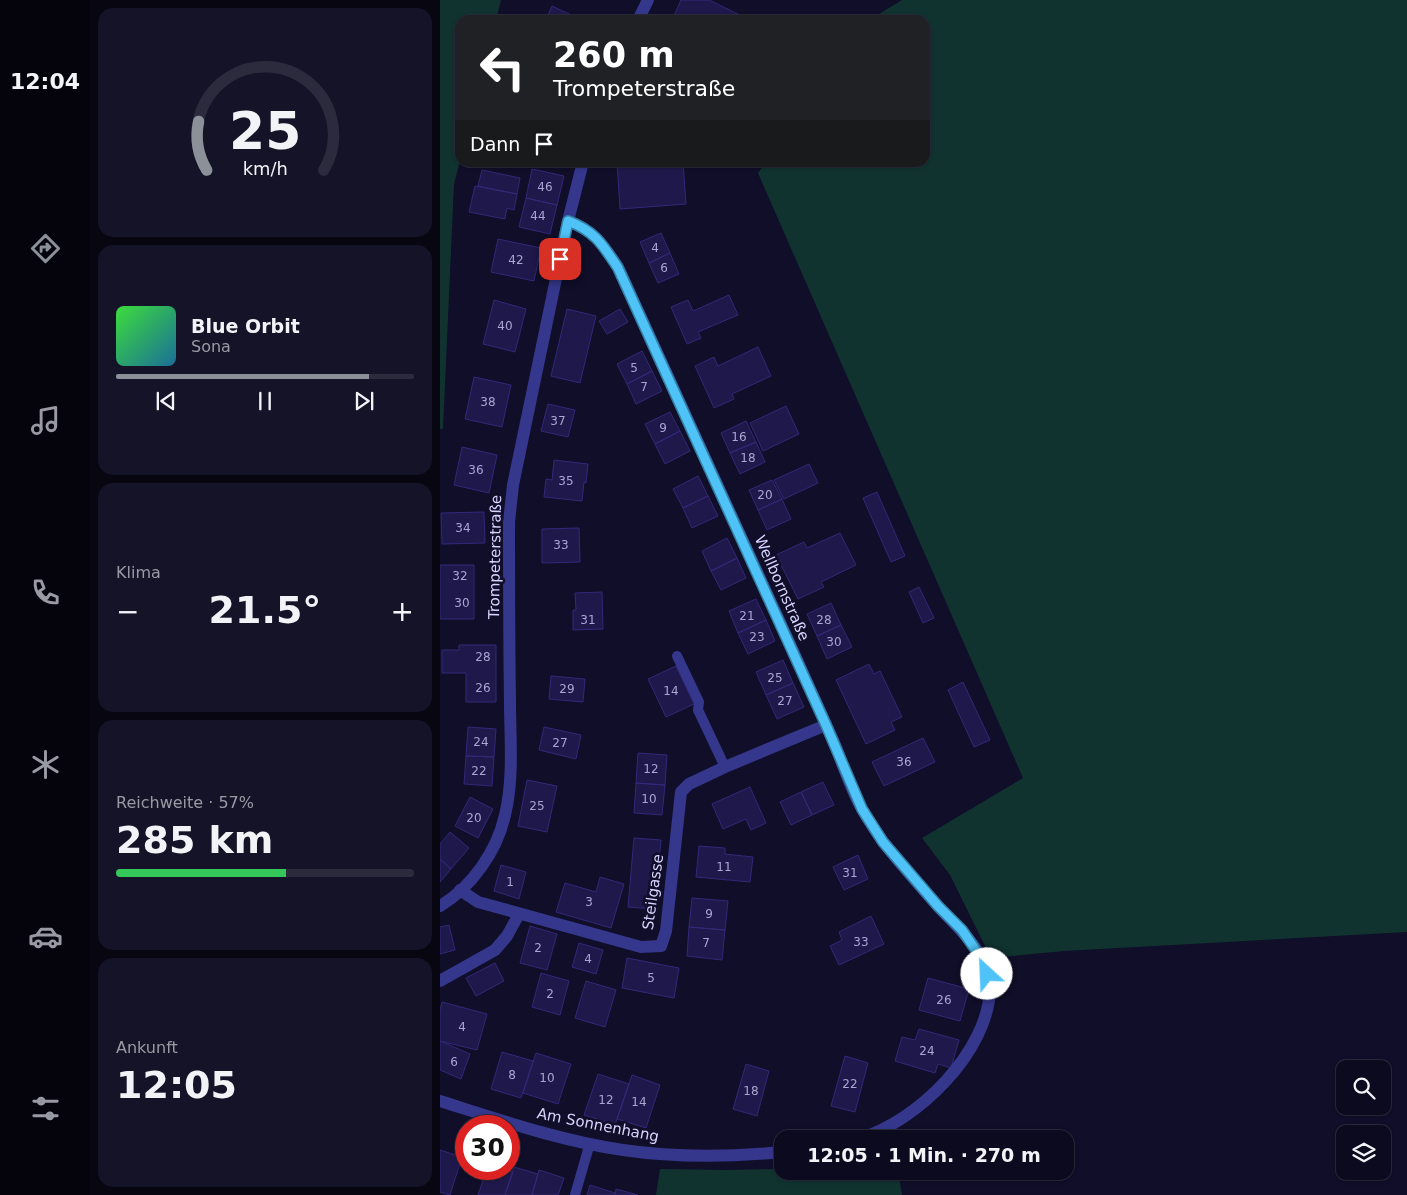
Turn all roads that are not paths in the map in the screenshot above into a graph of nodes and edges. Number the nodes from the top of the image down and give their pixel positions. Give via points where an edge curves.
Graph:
1 (648, 0) edge
2 (640, 15) edge
3 (582, 167) edge
4 (568, 221) junction
5 (677, 656) dead end
6 (826, 725) junction
7 (725, 767) junction
8 (460, 890) junction
9 (440, 906) edge
10 (519, 914) junction
11 (440, 981) edge
12 (440, 1101) edge
13 (880, 1130) edge
14 (590, 1144) junction
15 (774, 1153) edge
16 (575, 1195) edge

1 - 2 street
3 - 4 street, Trompeterstraße
4 - 6 street, Wellbornstraße via 601,241 618,268
4 - 8 street, Trompeterstraße via 513,484 509,522 510,773 505,816 486,860
5 - 7 lane
6 - 7 street, Steilgasse
6 - 13 street, Wellbornstraße via 862,809 883,842 962,930 984,962 990,986 981,1031 968,1055 923,1102
7 - 10 street, Steilgasse via 689,784 681,792 666,931 661,946 641,947
8 - 9 street, Trompeterstraße
8 - 10 street, Steilgasse via 478,902
10 - 11 street via 495,950
12 - 14 street, Am Sonnenhang
14 - 15 street, Am Sonnenhang via 698,1157
14 - 16 lane

